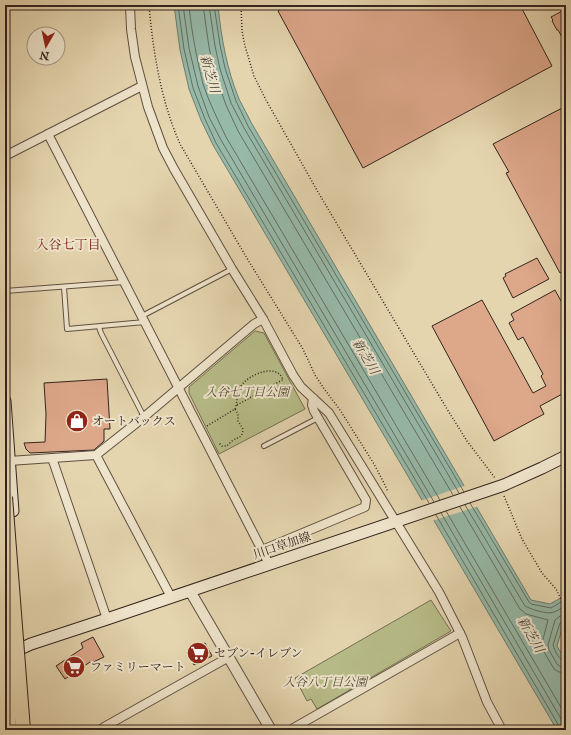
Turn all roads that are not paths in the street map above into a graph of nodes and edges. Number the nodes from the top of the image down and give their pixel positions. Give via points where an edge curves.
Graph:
1 (130, 5) edge
2 (142, 86) junction
3 (48, 134) junction
4 (5, 156) edge
5 (232, 269) junction
6 (124, 282) junction
7 (64, 287) junction
8 (5, 291) edge
9 (143, 319) junction
10 (263, 319) junction
11 (99, 327) junction
12 (178, 388) junction
13 (313, 398) junction
14 (5, 402) edge
15 (5, 409) edge
16 (144, 417) junction
17 (318, 418) junction
18 (264, 446) dead end
19 (96, 455) junction
20 (566, 456) edge
21 (52, 458) junction
22 (9, 461) junction
23 (5, 498) edge
24 (401, 519) junction
25 (262, 550) junction
26 (269, 564) junction
27 (190, 591) junction
28 (171, 597) junction
29 (107, 619) junction
30 (460, 633) junction
31 (22, 647) junction
32 (5, 651) edge
33 (5, 656) edge
34 (228, 657) junction
35 (9, 730) edge
36 (23, 730) edge
37 (29, 730) edge
38 (101, 730) edge
39 (271, 730) edge
40 (290, 730) edge
41 (502, 730) edge

1 - 2 street via 135,57
2 - 3 street
2 - 5 street via 162,148
3 - 4 street
3 - 6 street
5 - 9 lane
5 - 10 street
6 - 7 lane
6 - 9 street
7 - 8 lane
7 - 11 lane via 68,329
9 - 11 lane
9 - 12 street
10 - 12 street
10 - 13 street via 293,375
11 - 16 lane
12 - 16 street
12 - 25 street
13 - 17 street via 312,406
13 - 24 street via 329,413
14 - 15 main road
15 - 22 main road
16 - 19 street
17 - 18 lane
17 - 25 street via 366,500 365,507
19 - 21 street
19 - 28 street
20 - 24 main road, 川口草加線 via 496,487
21 - 22 street
21 - 29 street
22 - 31 main road
23 - 36 highway, bridge
24 - 26 main road, 川口草加線
24 - 30 street
25 - 26 street
26 - 27 main road, 川口草加線
27 - 28 main road, 川口草加線
27 - 34 street
28 - 29 main road, 川口草加線
29 - 31 main road, 川口草加線
30 - 40 street
30 - 41 street via 487,702
31 - 33 main road, 川口草加線
31 - 37 main road
32 - 35 highway, bridge
34 - 38 street
34 - 39 street

